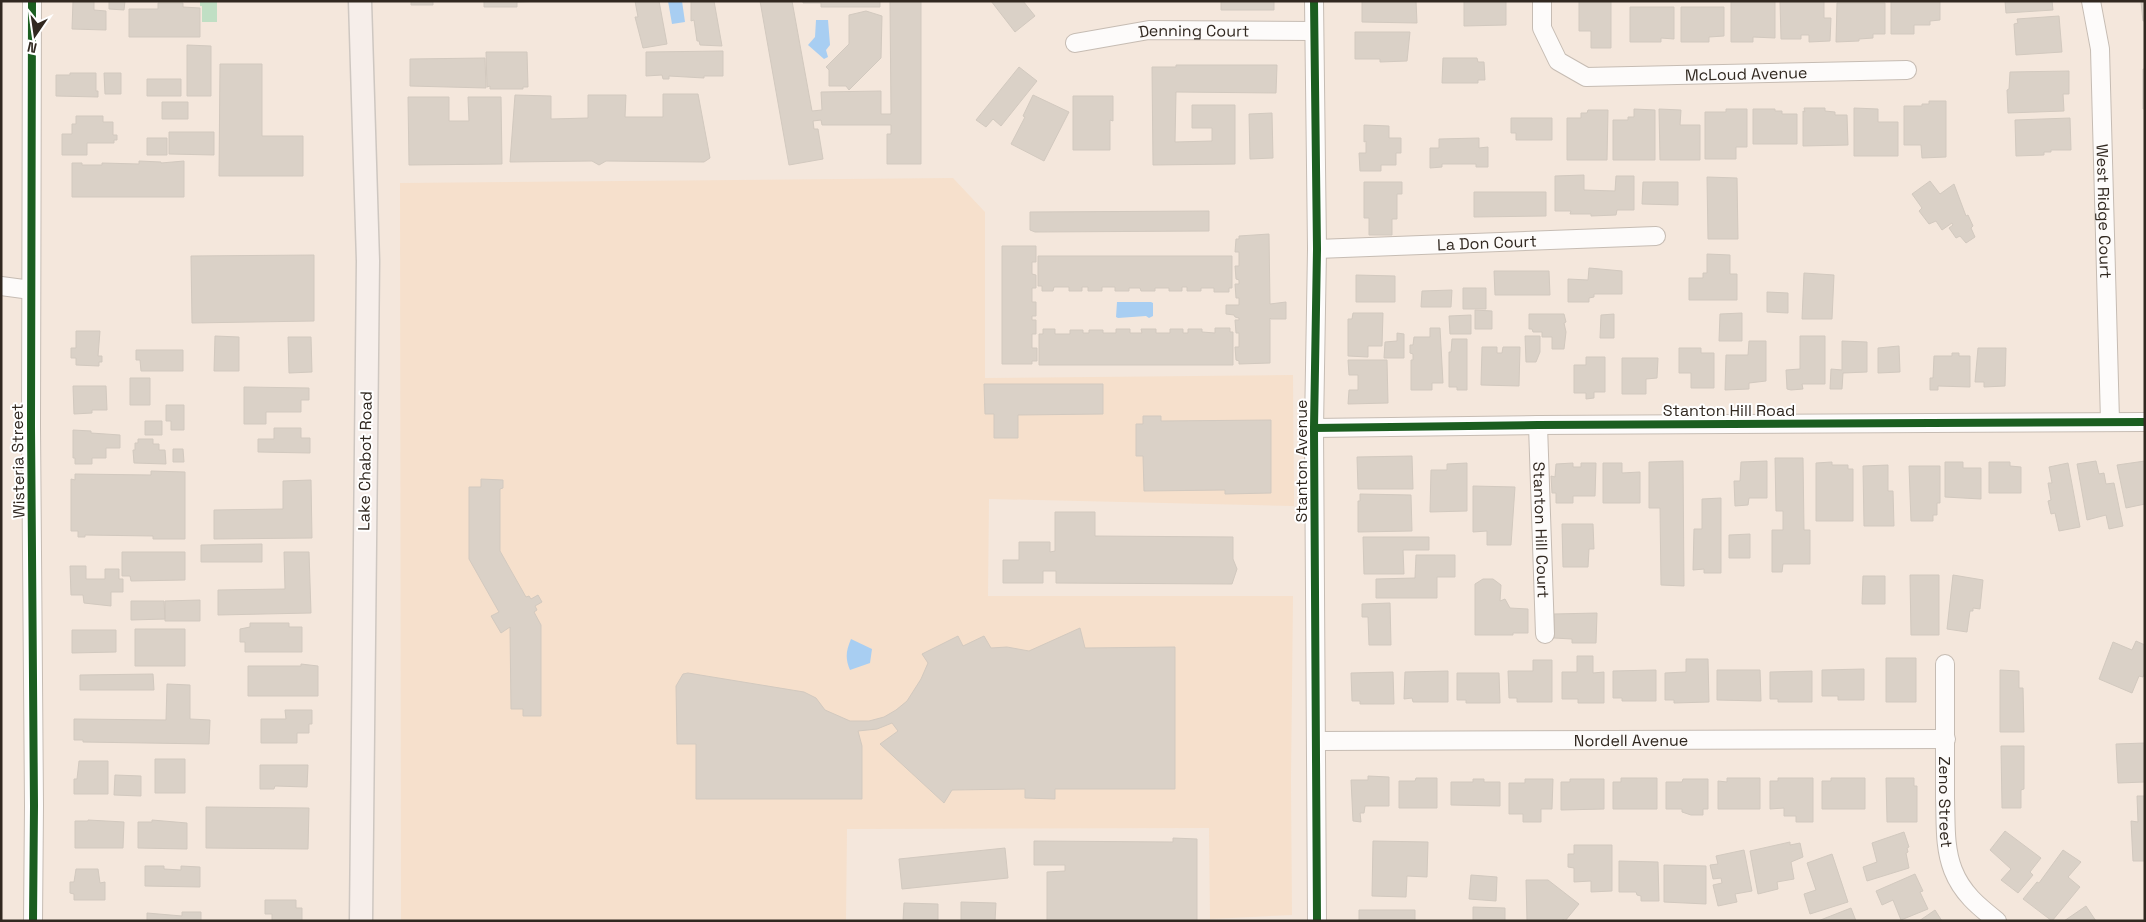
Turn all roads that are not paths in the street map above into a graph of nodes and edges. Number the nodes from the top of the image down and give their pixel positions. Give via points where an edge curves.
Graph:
1 (32, 1) edge
2 (360, 1) edge
3 (1314, 1) edge
4 (1542, 1) edge
5 (2091, 1) edge
6 (1314, 31) junction
7 (1075, 43) dead end
8 (1907, 70) dead end
9 (1656, 236) dead end
10 (1317, 249) junction
11 (1, 286) edge
12 (31, 290) junction
13 (2110, 421) junction
14 (2145, 422) edge
15 (1538, 425) junction
16 (1314, 428) junction
17 (1545, 634) dead end
18 (1945, 664) dead end
19 (1946, 739) junction
20 (1316, 741) junction
21 (33, 921) edge
22 (361, 921) edge
23 (1317, 921) edge
24 (1997, 921) edge

1 - 12 street, Wisteria Street
2 - 22 main road, Lake Chabot Road via 368,261
3 - 6 street, Stanton Avenue
4 - 8 street, McLoud Avenue via 1542,28 1558,62 1586,77
5 - 13 street, West Ridge Court via 2100,49
6 - 7 street, Denning Court via 1149,30
6 - 10 street, Stanton Avenue
9 - 10 street, La Don Court
10 - 16 street, Stanton Avenue
11 - 12 street
12 - 21 street, Wisteria Street
13 - 14 street, Stanton Hill Road
13 - 15 street, Stanton Hill Road
15 - 16 street, Stanton Hill Road
15 - 17 street, Stanton Hill Court
16 - 20 street, Stanton Avenue
18 - 19 street, Zeno Street
19 - 20 street, Nordell Avenue
19 - 24 street, Zeno Street via 1946,840 1949,856 1968,896
20 - 23 street, Stanton Avenue

